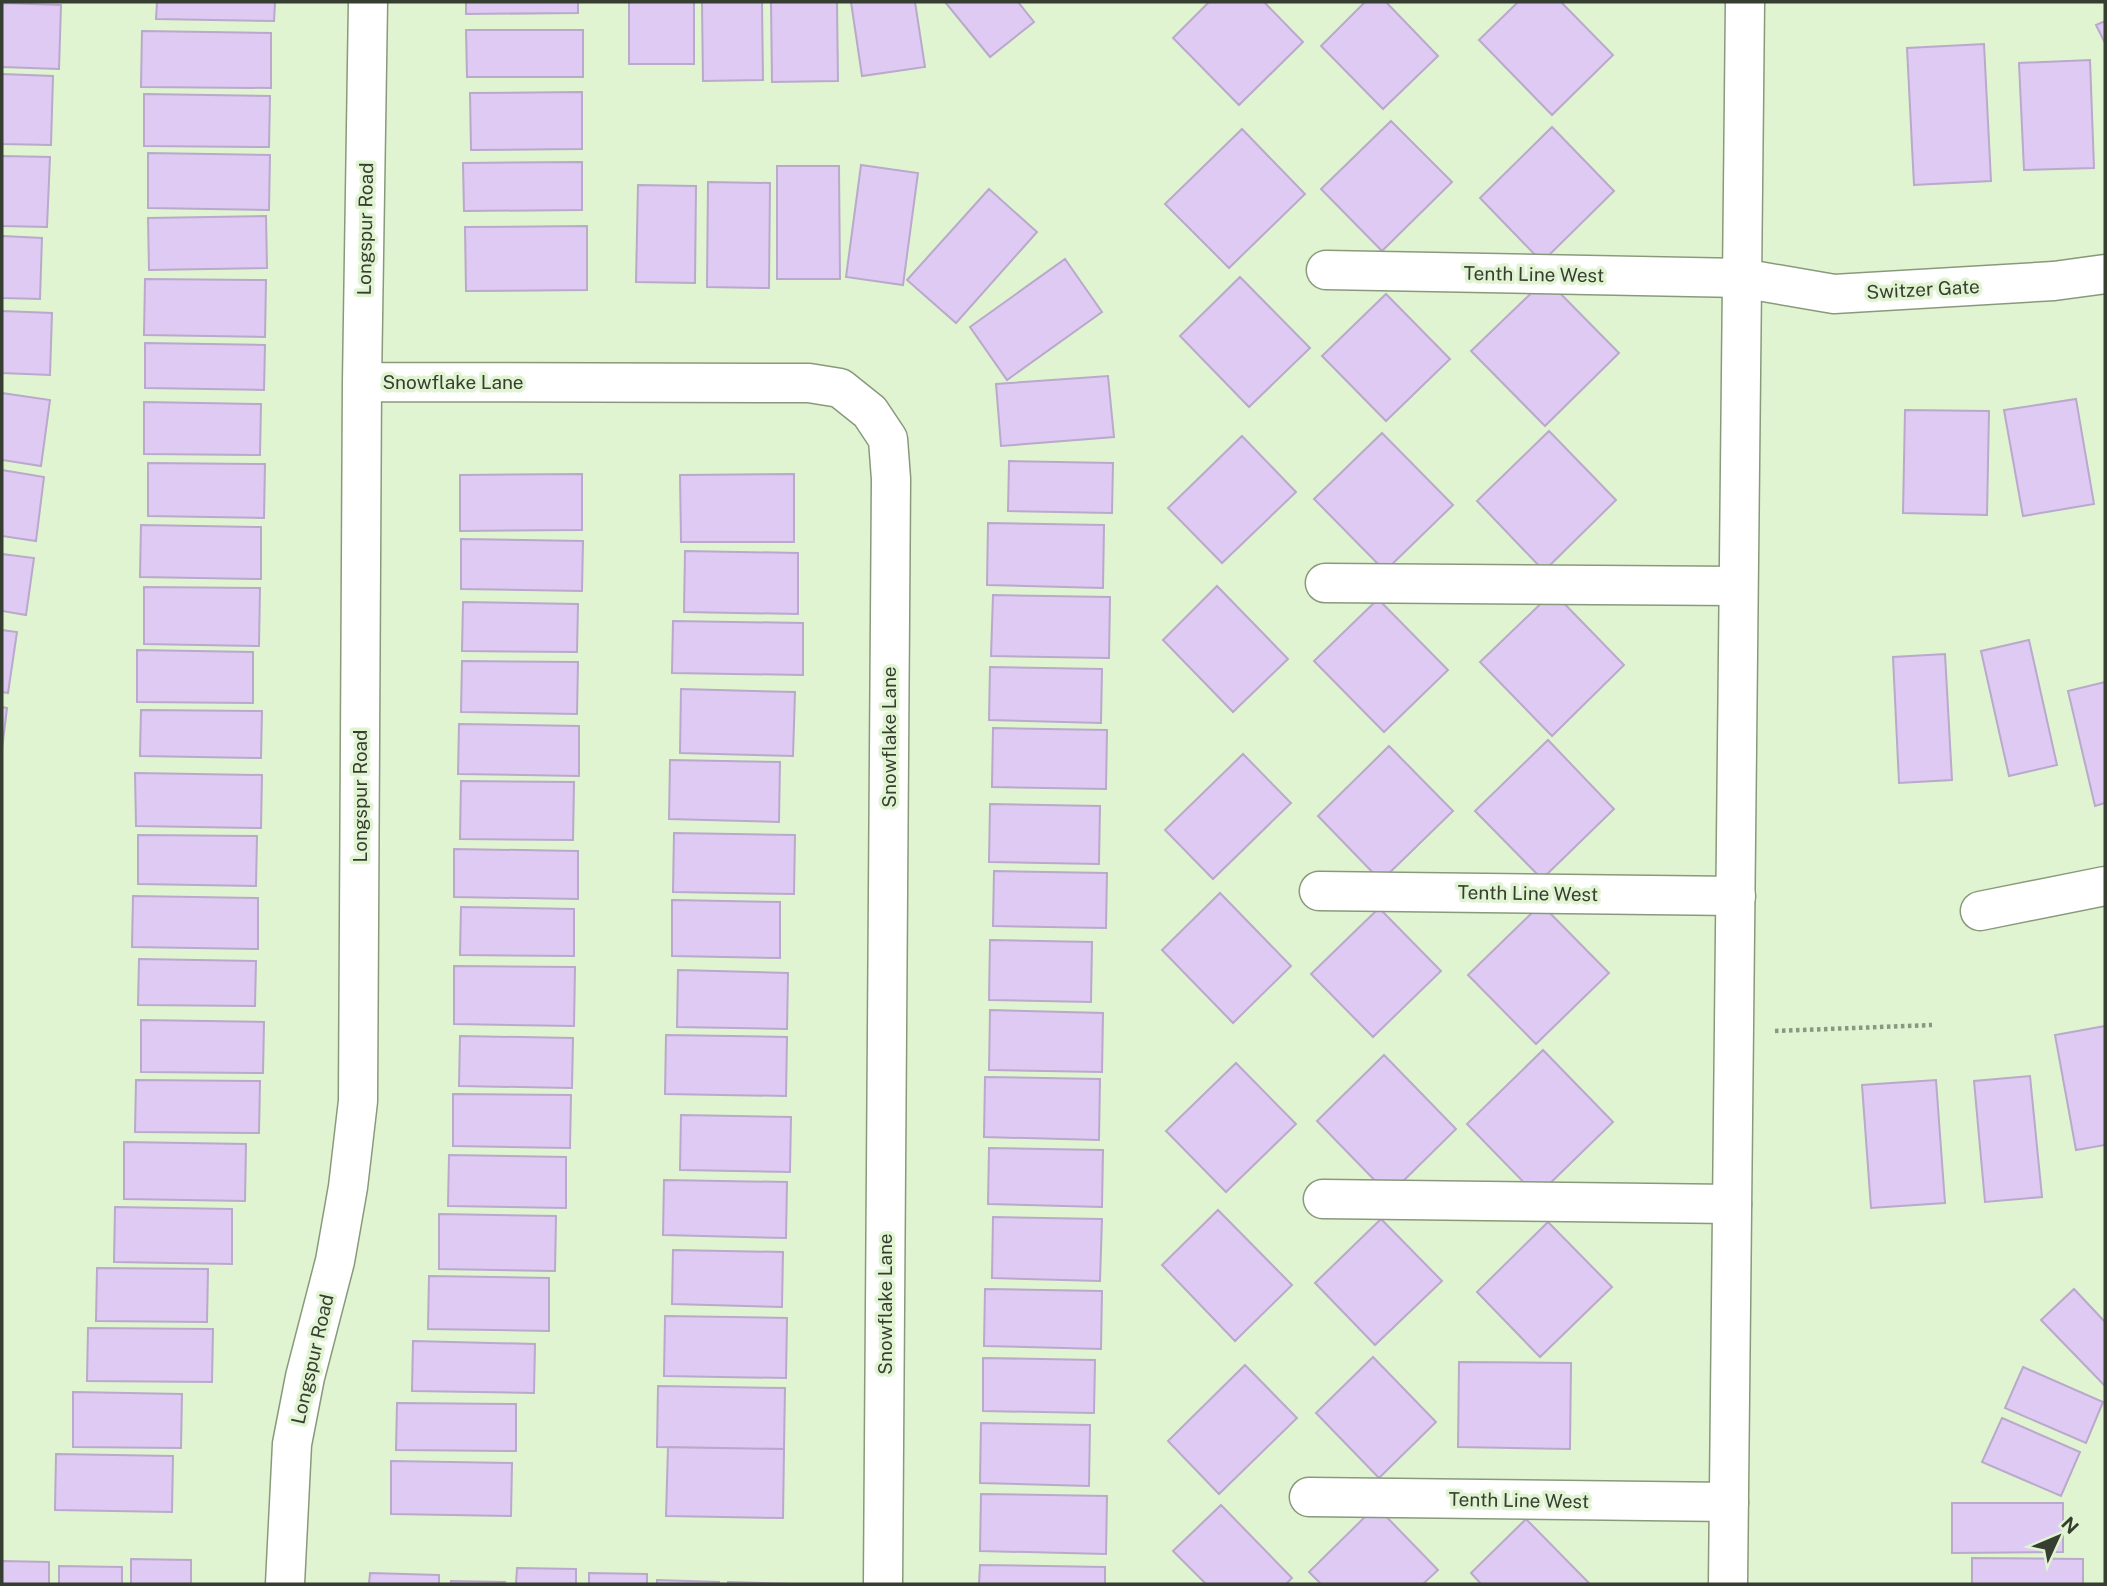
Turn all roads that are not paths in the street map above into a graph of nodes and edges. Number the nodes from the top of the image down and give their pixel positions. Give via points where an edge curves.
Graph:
1 (368, 2) edge
2 (1745, 2) edge
3 (1326, 270) dead end
4 (2105, 274) edge
5 (1741, 278) junction
6 (362, 382) junction
7 (1325, 583) dead end
8 (1738, 586) junction
9 (2105, 887) edge
10 (1319, 891) dead end
11 (1736, 896) junction
12 (1980, 911) dead end
13 (1323, 1199) dead end
14 (1732, 1203) junction
15 (1309, 1497) dead end
16 (1729, 1502) junction
17 (285, 1584) edge
18 (883, 1584) edge
19 (1728, 1584) edge

1 - 6 street, Longspur Road
2 - 5 street
3 - 5 street, Tenth Line West
4 - 5 street, Switzer Gate via 1834,295
5 - 8 street
6 - 17 street, Longspur Road via 358,1101 335,1261 292,1444
6 - 18 street, Snowflake Lane via 809,383 840,388 870,412 888,439
7 - 8 street
8 - 11 street
9 - 12 street
10 - 11 street, Tenth Line West
11 - 14 street
13 - 14 street
14 - 16 street
15 - 16 street, Tenth Line West
16 - 19 street

